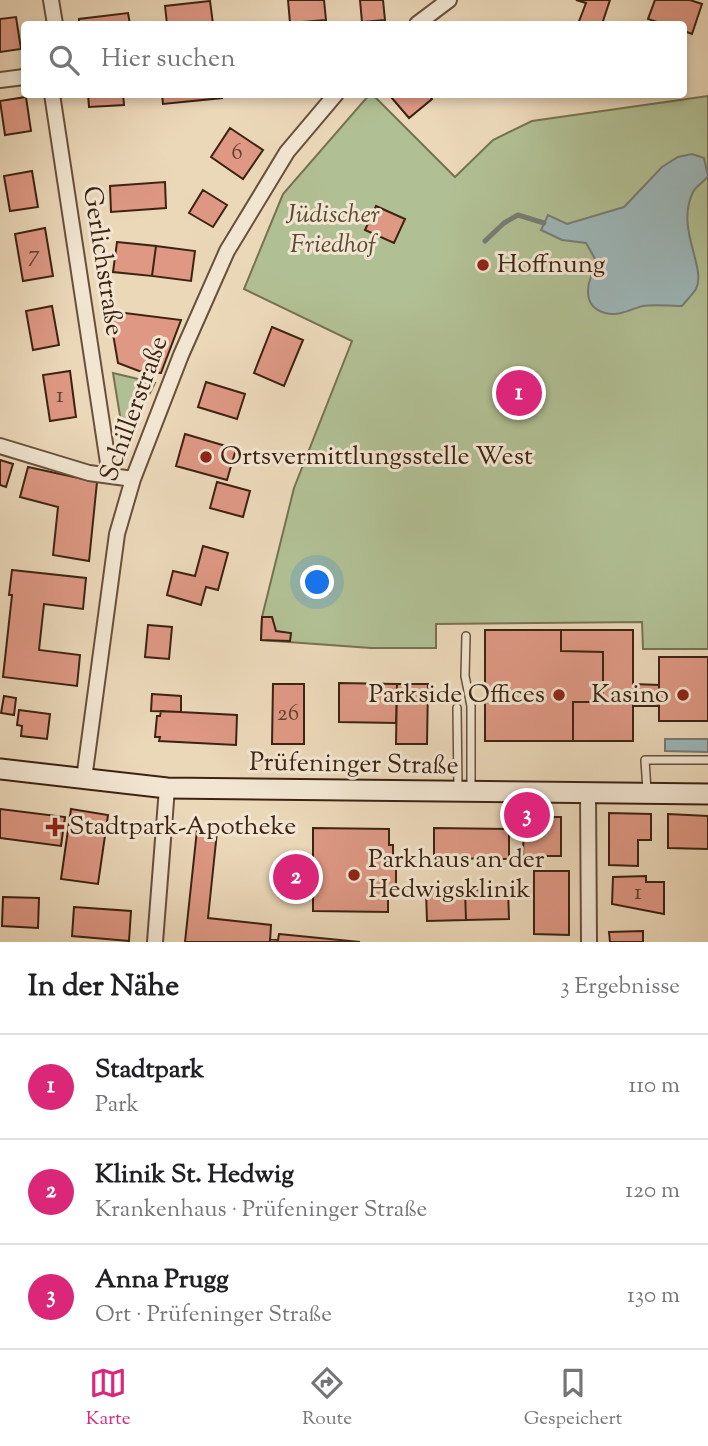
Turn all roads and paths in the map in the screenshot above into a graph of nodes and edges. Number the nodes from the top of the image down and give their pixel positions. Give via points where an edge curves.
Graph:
1 (51, 0) edge
2 (449, 0) edge
3 (54, 21) edge
4 (421, 21) edge
5 (21, 77) edge
6 (0, 80) edge
7 (53, 98) edge
8 (333, 98) edge
9 (0, 446) edge
10 (110, 476) junction
11 (134, 479) junction
12 (466, 636) dead end
13 (457, 709) dead end
14 (708, 760) edge
15 (0, 769) edge
16 (84, 779) junction
17 (167, 788) junction
18 (464, 793) junction
19 (588, 794) junction
20 (708, 794) edge
21 (647, 795) junction
22 (155, 942) edge
23 (589, 942) edge

1 - 3 street
2 - 4 street
5 - 6 street
7 - 10 street, Gerlichstraße
8 - 11 street, Schillerstraße via 287,152 227,251
9 - 10 street
10 - 11 street
11 - 16 street, Schillerstraße via 117,534
12 - 18 lane via 465,676 471,706
13 - 18 lane
14 - 21 lane via 645,760
15 - 16 street, Prüfeninger Straße
16 - 17 street, Prüfeninger Straße
17 - 18 street, Prüfeninger Straße
17 - 22 street
18 - 19 street, Prüfeninger Straße
19 - 21 street, Prüfeninger Straße
19 - 23 street
20 - 21 street, Prüfeninger Straße

